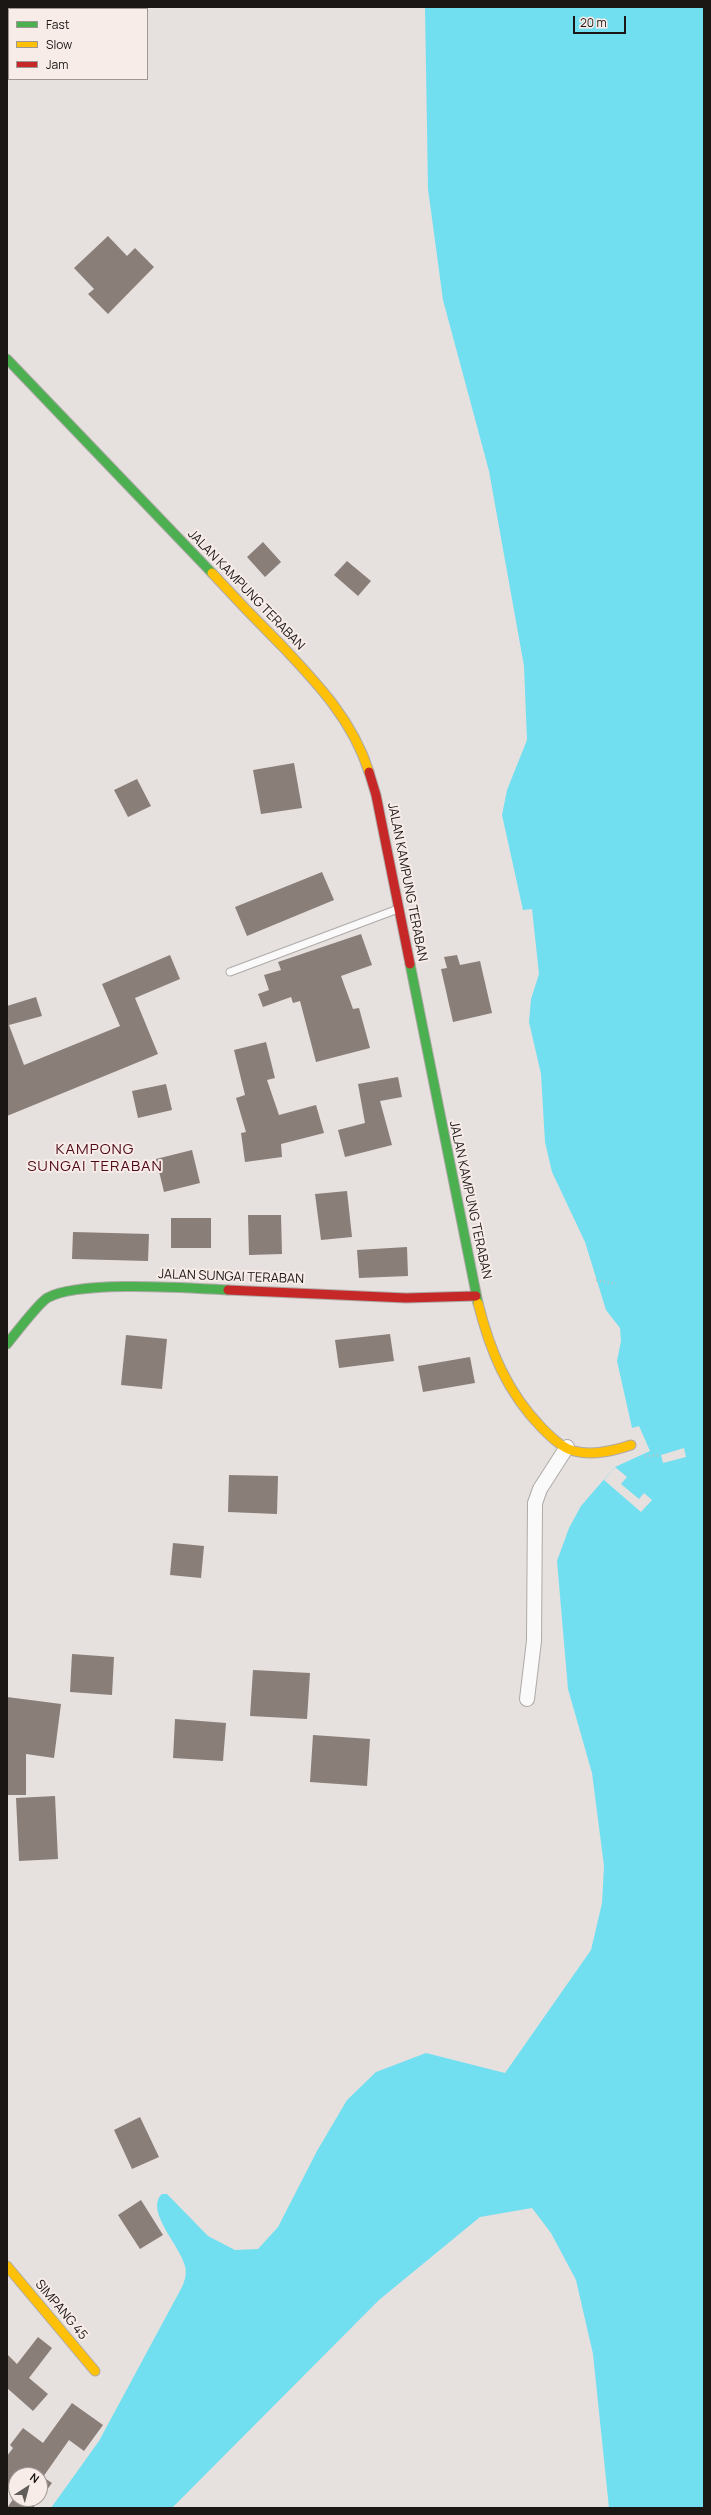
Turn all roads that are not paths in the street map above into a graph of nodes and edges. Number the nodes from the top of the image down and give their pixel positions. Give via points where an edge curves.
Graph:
1 (7, 359) edge
2 (399, 909) junction
3 (230, 972) dead end
4 (476, 1296) junction
5 (7, 1344) edge
6 (631, 1445) dead end
7 (567, 1447) junction
8 (527, 1699) dead end
9 (7, 2266) edge
10 (95, 2371) dead end

1 - 2 street, JALAN KAMPUNG TERABAN via 316,682 342,714 362,749 376,795
2 - 3 lane
2 - 4 street, JALAN KAMPUNG TERABAN
4 - 5 street, JALAN SUNGAI TERABAN via 406,1298 162,1287 67,1290 46,1299
4 - 7 street, JALAN KAMPUNG TERABAN via 486,1338 507,1387 527,1414 550,1436
6 - 7 street, JALAN KAMPUNG TERABAN via 594,1454 572,1451
7 - 8 street via 540,1489 535,1503 534,1641
9 - 10 street, SIMPANG 45

